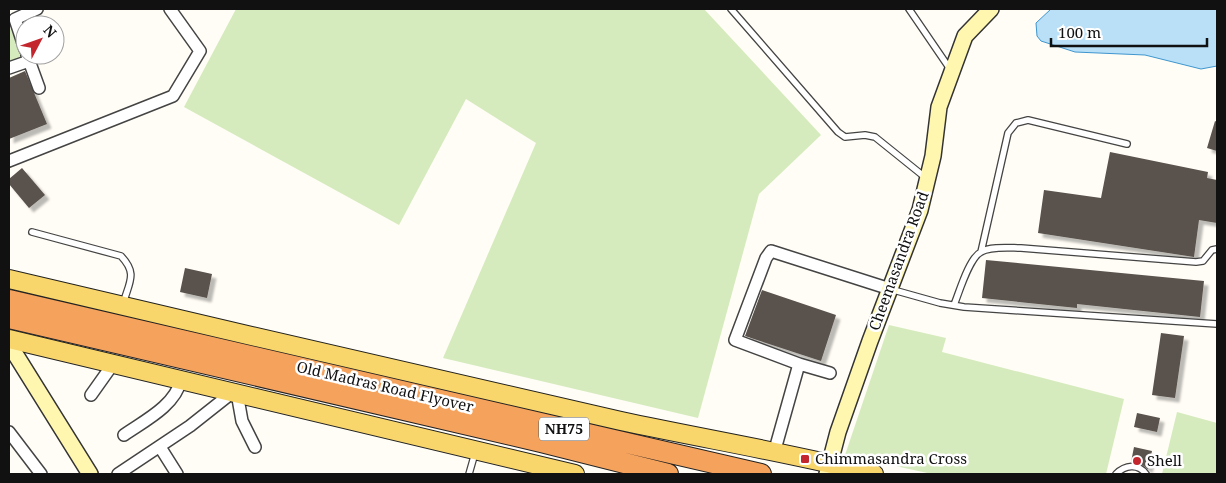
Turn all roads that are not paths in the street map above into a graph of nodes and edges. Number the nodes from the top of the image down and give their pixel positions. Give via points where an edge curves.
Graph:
1 (38, 9) edge
2 (170, 9) edge
3 (731, 9) edge
4 (909, 9) edge
5 (991, 9) edge
6 (24, 15) edge
7 (31, 65) edge
8 (952, 72) junction
9 (39, 88) dead end
10 (1126, 144) dead end
11 (9, 161) edge
12 (928, 180) junction
13 (32, 232) dead end
14 (1217, 249) edge
15 (981, 252) junction
16 (9, 279) edge
17 (890, 289) junction
18 (9, 300) edge
19 (123, 306) junction
20 (954, 306) junction
21 (9, 318) edge
22 (1217, 324) edge
23 (9, 339) edge
24 (9, 344) edge
25 (113, 364) junction
26 (799, 364) junction
27 (830, 373) dead end
28 (181, 380) junction
29 (365, 392) junction
30 (235, 393) junction
31 (91, 395) dead end
32 (9, 432) edge
33 (124, 436) dead end
34 (160, 447) junction
35 (255, 447) dead end
36 (476, 451) junction
37 (774, 453) junction
38 (829, 469) edge
39 (122, 473) edge
40 (40, 474) edge
41 (90, 474) edge
42 (177, 474) edge
43 (468, 474) edge
44 (575, 474) edge
45 (668, 474) edge
46 (761, 474) edge
47 (874, 474) edge
48 (1116, 474) edge
49 (1146, 474) edge

1 - 6 street
2 - 11 street via 200,51 173,96
3 - 12 lane via 838,132 845,137 875,137
4 - 8 lane
5 - 8 street, Cheemasandra Road via 965,36
7 - 9 street
8 - 12 street, Cheemasandra Road via 939,107
10 - 15 lane via 1028,120 1016,123 1008,133
12 - 17 street, Cheemasandra Road
13 - 19 lane via 120,256 132,272
14 - 15 lane via 1203,261 1196,262 1021,248
15 - 20 lane via 969,269
16 - 19 main road
17 - 20 lane
17 - 26 street via 771,251 735,340
17 - 38 street, Cheemasandra Road via 838,432
18 - 29 highway, Old Madras Road Flyover / NH75
19 - 37 main road
20 - 22 lane
21 - 29 highway, Old Madras Road Flyover / NH75
23 - 25 main road
24 - 41 street
25 - 28 main road
25 - 31 street
26 - 27 street
26 - 37 street
28 - 30 main road
28 - 33 street via 173,398
29 - 45 highway, Old Madras Road Flyover / NH75
29 - 46 highway, Old Madras Road Flyover / NH75
30 - 34 street
30 - 35 street via 242,421
30 - 36 main road
32 - 40 street
34 - 39 street
34 - 42 street
36 - 43 lane
36 - 44 main road
37 - 38 main road
38 - 47 main road
48 - 49 lane via 1133,466

